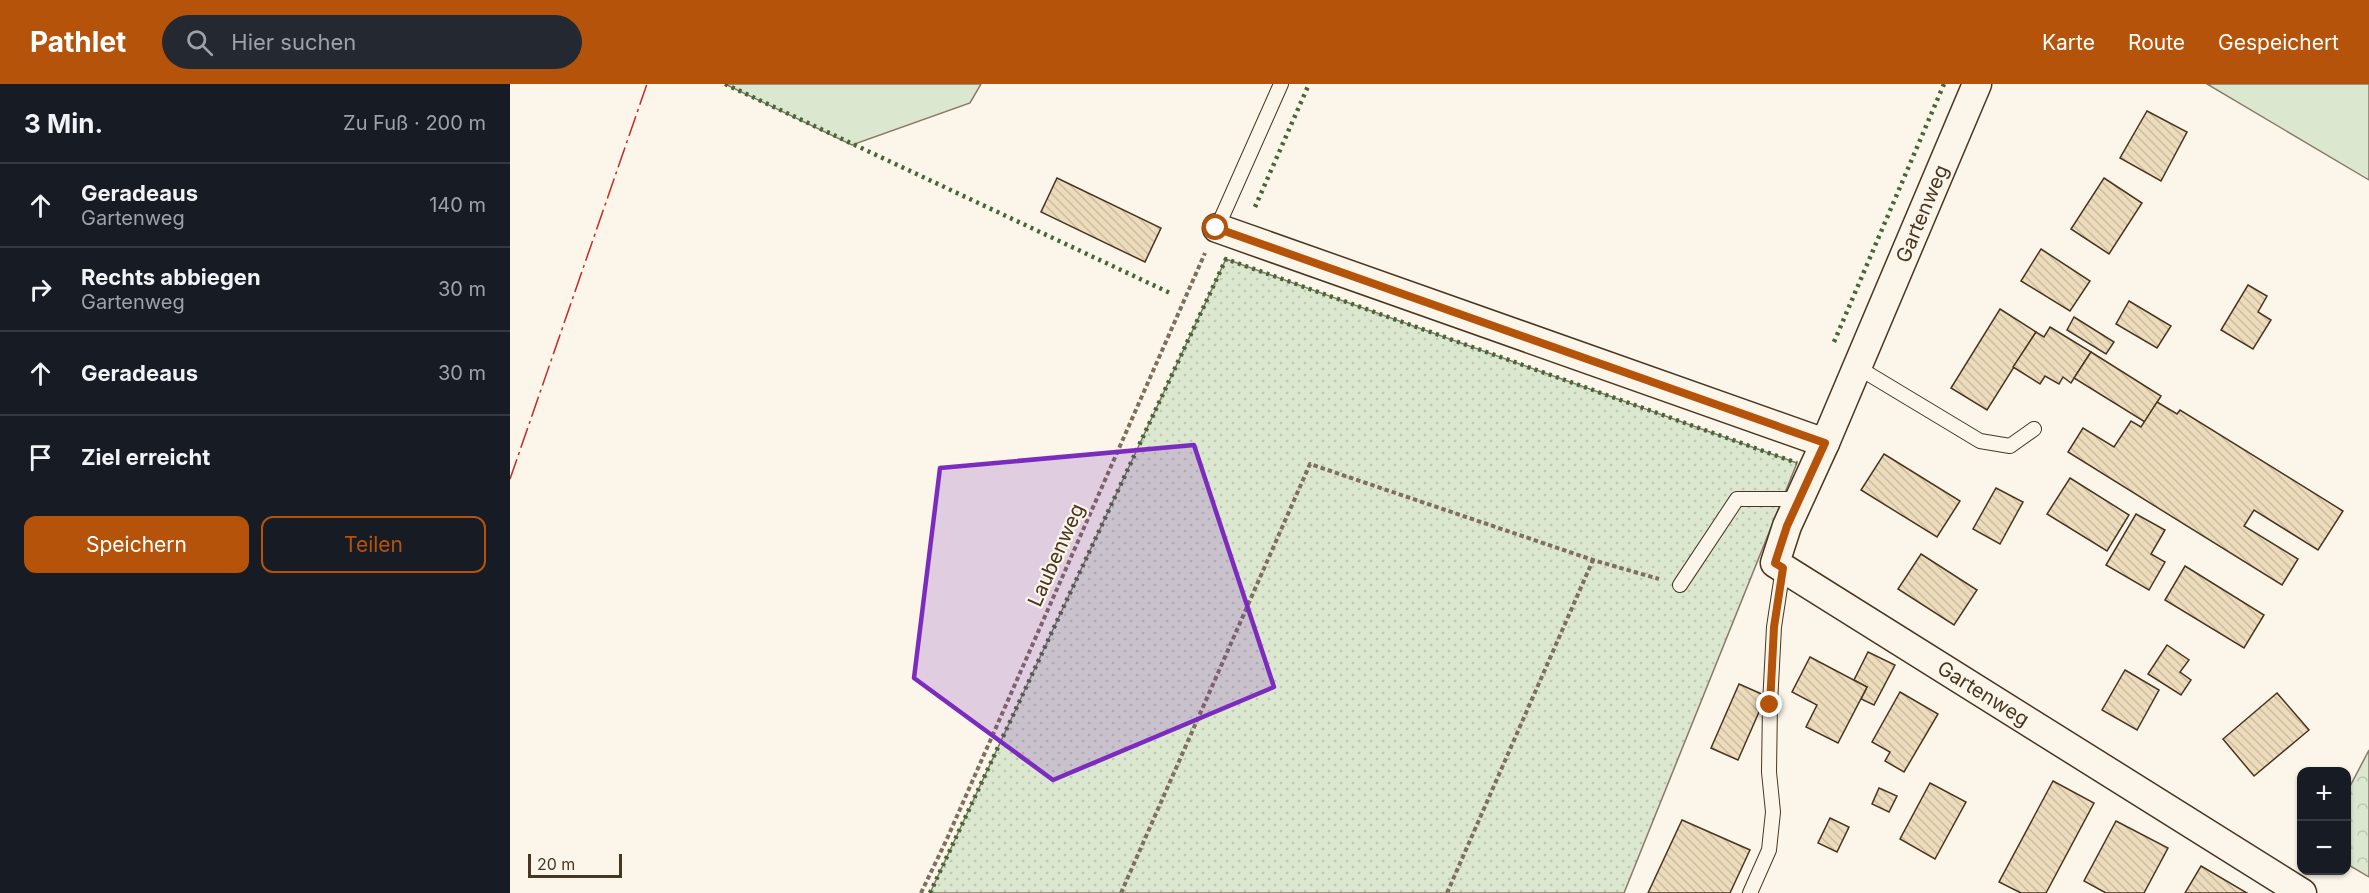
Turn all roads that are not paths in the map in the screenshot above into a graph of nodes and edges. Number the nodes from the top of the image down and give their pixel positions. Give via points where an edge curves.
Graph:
1 (1281, 84) edge
2 (1977, 84) edge
3 (1216, 228) joint
4 (1857, 367) junction
5 (2034, 429) dead end
6 (1825, 443) junction
7 (1798, 499) junction
8 (1783, 568) junction
9 (1680, 585) road end
10 (1750, 893) edge
11 (2302, 893) edge

1 - 3 lane
2 - 4 street, Gartenweg
3 - 6 street
4 - 5 lane via 1980,441 2010,446
4 - 6 street, Gartenweg
6 - 7 street, Gartenweg
7 - 8 street, Gartenweg via 1775,563
7 - 9 lane via 1737,499
8 - 10 lane via 1774,627 1770,705 1773,812 1769,850
8 - 11 street, Gartenweg

